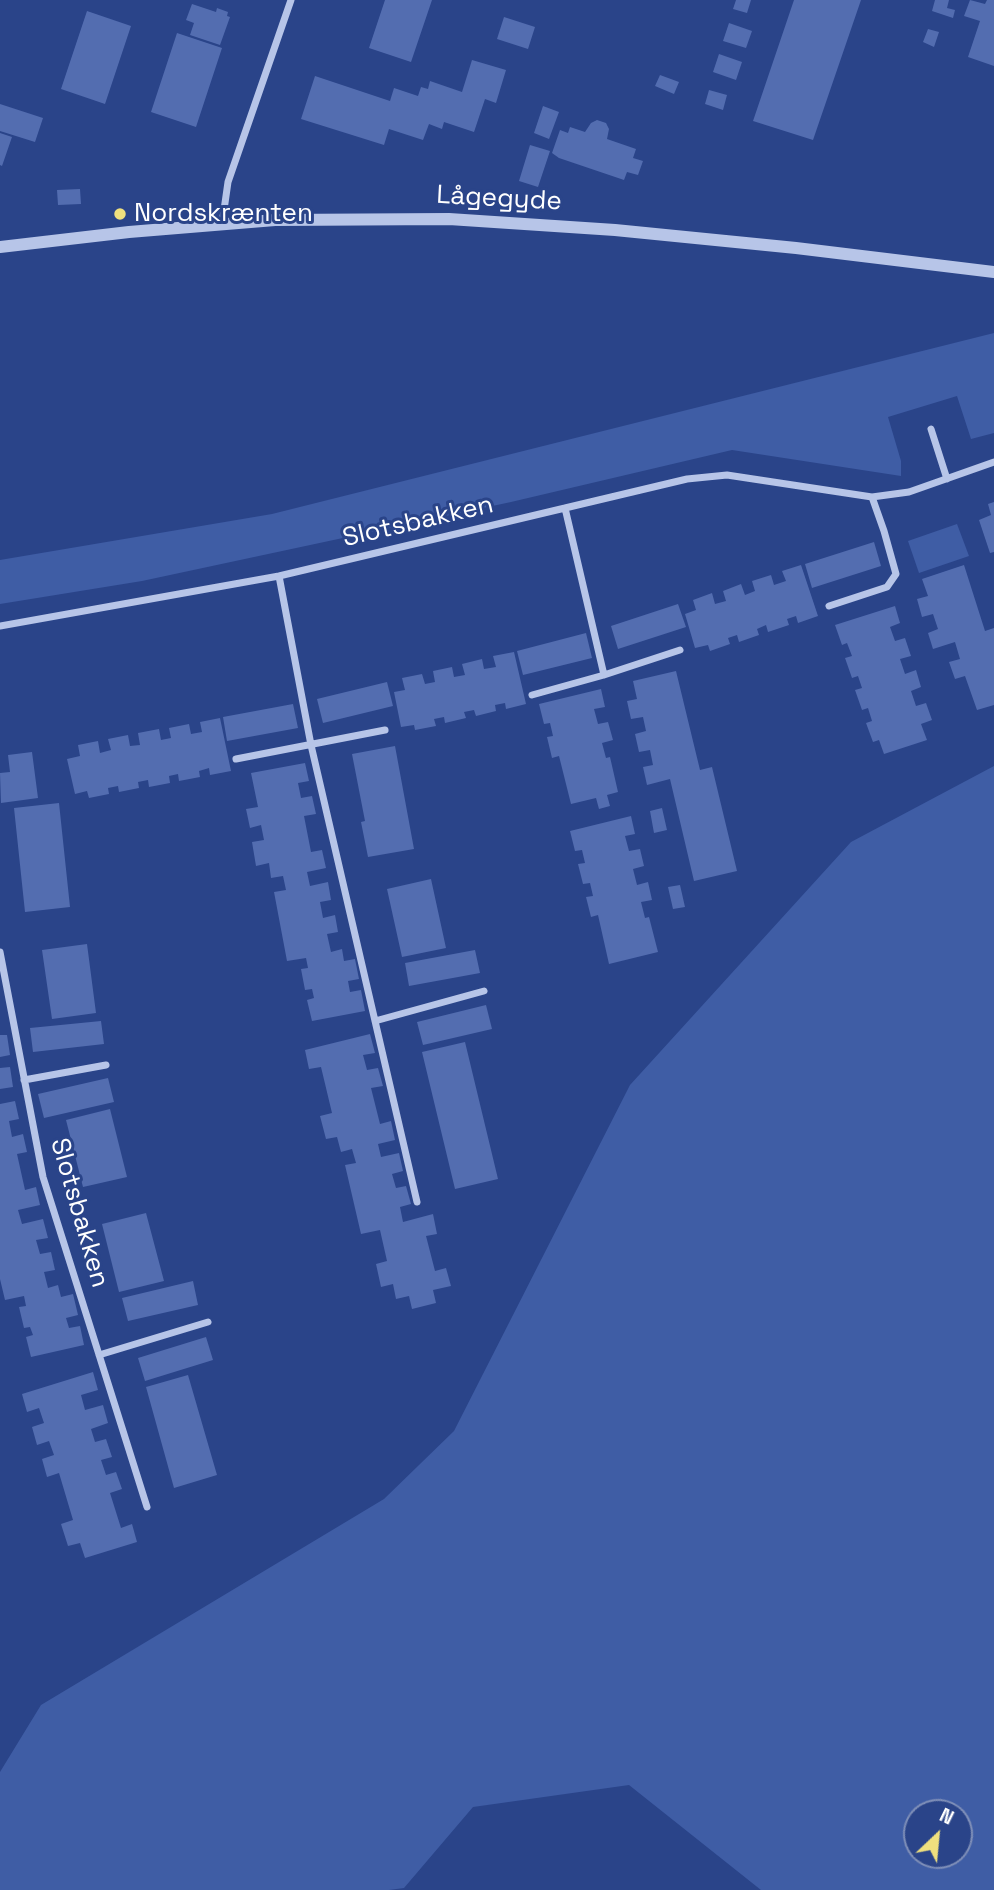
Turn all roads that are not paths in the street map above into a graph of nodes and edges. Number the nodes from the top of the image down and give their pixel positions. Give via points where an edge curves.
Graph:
1 (291, 0) edge
2 (222, 224) junction
3 (0, 247) edge
4 (994, 272) edge
5 (931, 429) dead end
6 (994, 463) edge
7 (947, 479) junction
8 (872, 496) junction
9 (565, 508) junction
10 (279, 576) junction
11 (829, 606) dead end
12 (0, 626) edge
13 (680, 650) dead end
14 (604, 675) junction
15 (532, 695) dead end
16 (385, 730) dead end
17 (311, 746) junction
18 (236, 759) dead end
19 (0, 952) edge
20 (484, 991) dead end
21 (375, 1021) junction
22 (106, 1065) dead end
23 (24, 1080) junction
24 (417, 1202) dead end
25 (208, 1322) dead end
26 (99, 1355) junction
27 (147, 1507) dead end

1 - 2 street via 228,182
2 - 3 street, Lågegyde
2 - 4 street, Lågegyde via 320,218 498,220
5 - 7 street
6 - 7 street, Slotsbakken
7 - 8 street, Slotsbakken via 909,492
8 - 9 street, Slotsbakken via 727,475 687,479
8 - 11 street via 895,575 887,587
9 - 10 street, Slotsbakken
9 - 14 street
10 - 12 street, Slotsbakken
10 - 17 street
13 - 14 street
14 - 15 street
16 - 17 street
17 - 18 street
17 - 21 street
19 - 23 street, Slotsbakken
20 - 21 street
21 - 24 street
22 - 23 street
23 - 26 street, Slotsbakken via 43,1177
25 - 26 street
26 - 27 street, Slotsbakken

